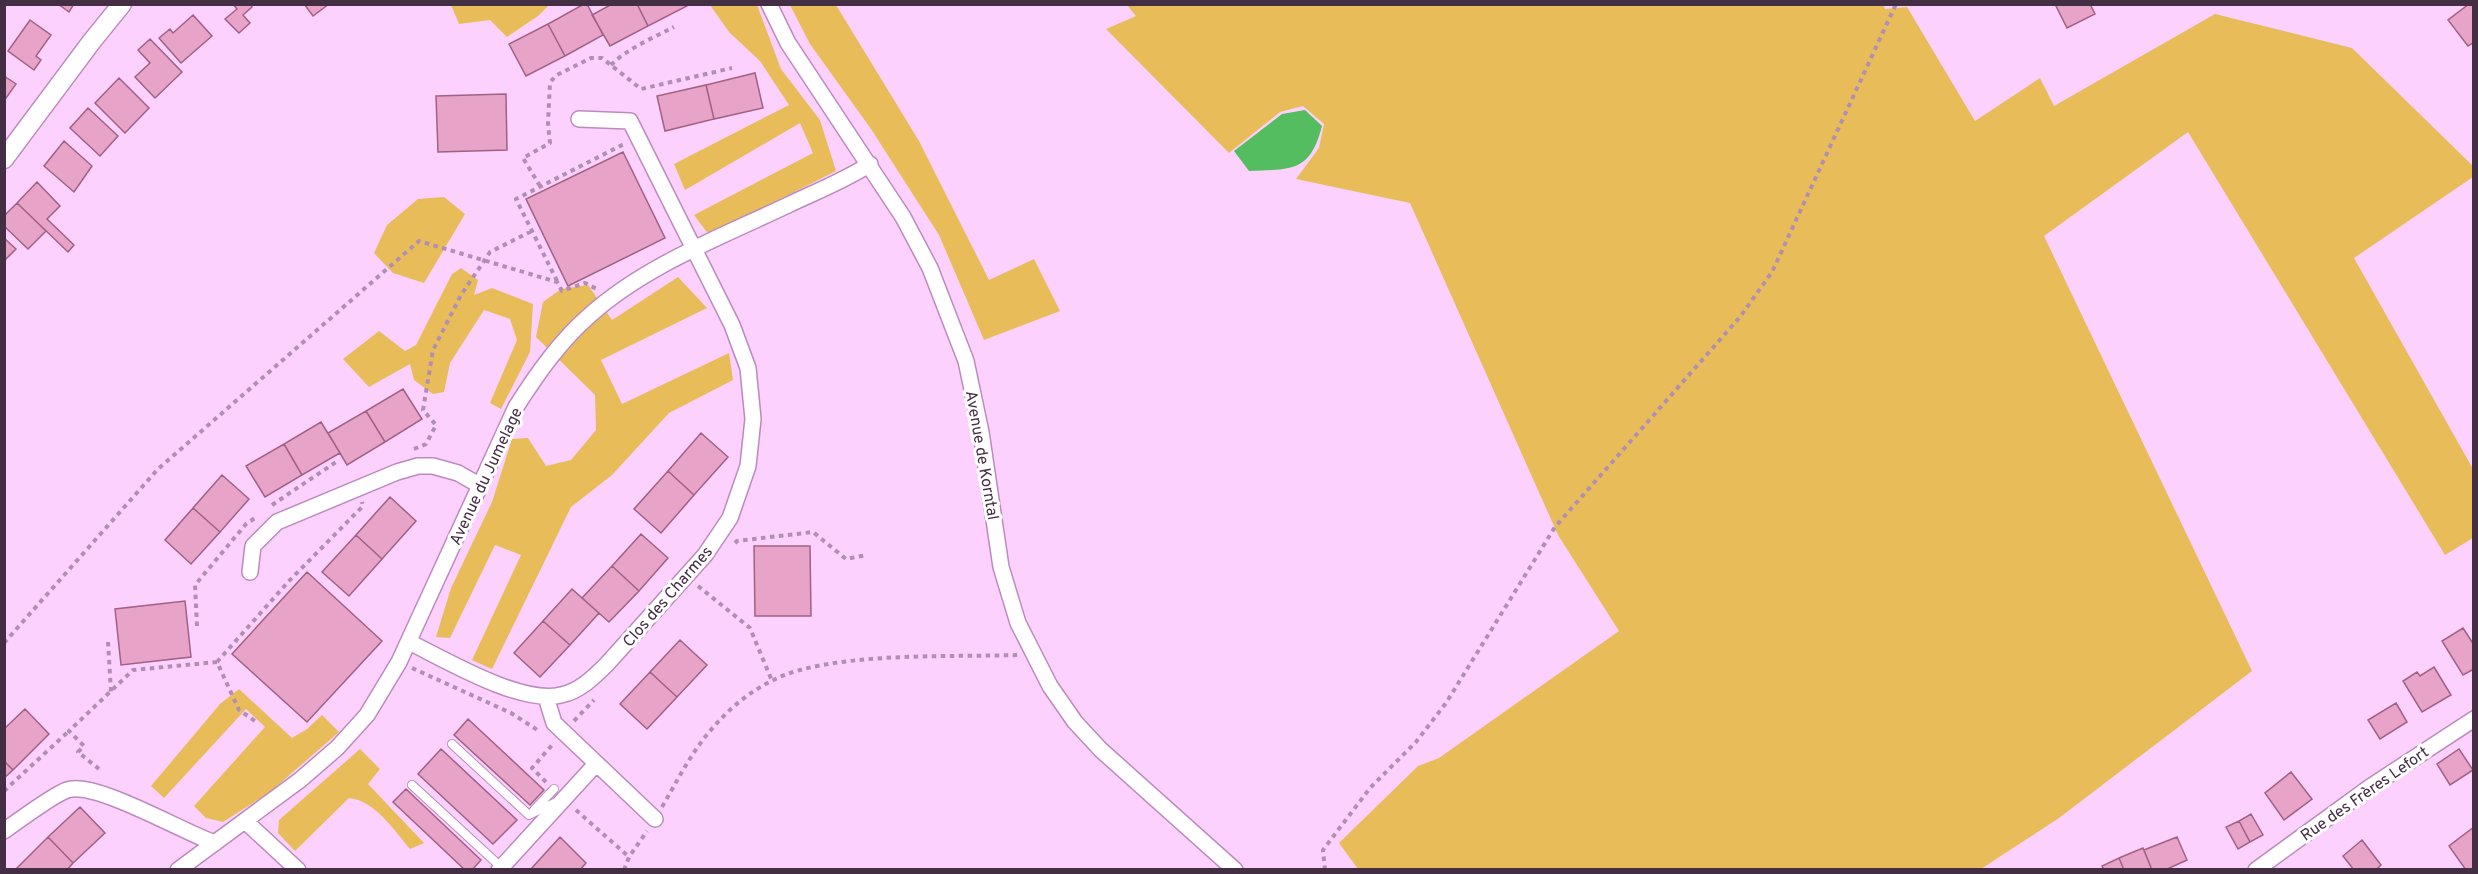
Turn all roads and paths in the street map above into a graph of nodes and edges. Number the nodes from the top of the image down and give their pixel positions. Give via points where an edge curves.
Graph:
1 (122, 4) edge
2 (769, 4) edge
3 (1896, 4) edge
4 (674, 27) dead end
5 (611, 65) junction
6 (732, 69) dead end
7 (579, 119) dead end
8 (632, 141) dead end
9 (4, 159) edge
10 (870, 164) junction
11 (540, 186) junction
12 (532, 231) junction
13 (695, 250) junction
14 (483, 260) junction
15 (557, 282) junction
16 (613, 298) junction
17 (405, 453) dead end
18 (339, 460) dead end
19 (479, 485) junction
20 (360, 488) junction
21 (282, 506) dead end
22 (261, 513) dead end
23 (731, 548) dead end
24 (867, 555) dead end
25 (250, 572) dead end
26 (704, 579) dead end
27 (698, 586) junction
28 (691, 594) dead end
29 (197, 626) dead end
30 (108, 642) dead end
31 (409, 642) junction
32 (4, 643) edge
33 (1033, 655) junction
34 (217, 662) junction
35 (399, 662) junction
36 (772, 681) junction
37 (112, 693) junction
38 (546, 697) junction
39 (595, 698) dead end
40 (2474, 719) edge
41 (255, 721) dead end
42 (69, 731) junction
43 (563, 733) junction
44 (452, 744) dead end
45 (596, 764) junction
46 (99, 769) dead end
47 (412, 785) dead end
48 (4, 791) edge
49 (559, 794) junction
50 (529, 815) junction
51 (655, 819) junction
52 (245, 821) junction
53 (4, 831) edge
54 (215, 843) junction
55 (630, 857) junction
56 (500, 868) edge
57 (178, 870) edge
58 (298, 870) edge
59 (624, 870) edge
60 (1235, 870) edge
61 (1325, 870) edge
62 (2256, 870) edge

1 - 9 street
2 - 10 street, Avenue de Korntal via 788,43
3 - 61 path via 1772,272 1740,317 1555,527 1446,703 1416,742 1370,788 1323,849
4 - 5 path
5 - 6 path via 641,88
5 - 11 path via 602,58 591,57 555,76 550,83 550,143 523,158
7 - 13 street, Clos des Charmes via 630,121
8 - 11 path
10 - 13 street, Avenue du Jumelage
10 - 33 street, Avenue de Korntal via 930,268 966,361 1001,567 1018,623
11 - 12 path via 516,199
12 - 14 path via 490,252
12 - 15 path
13 - 16 street, Avenue du Jumelage
13 - 38 street, Clos des Charmes via 732,325 747,368 753,419 748,466 730,518 705,555 592,679 561,696
14 - 15 path
14 - 17 path via 460,295 434,351 423,410 436,425 426,444
14 - 32 path via 419,241 158,469
15 - 16 path via 562,291 585,283
16 - 19 street, Avenue du Jumelage via 577,328 537,374 516,407
18 - 21 path via 271,508
19 - 20 street via 433,466 418,466
19 - 31 street, Avenue du Jumelage
20 - 25 street via 269,528 253,546
20 - 34 path via 363,507 288,582
22 - 29 path via 251,519 195,585
23 - 24 path via 737,541 813,531 846,559
26 - 27 path
27 - 28 path
27 - 36 path via 750,628
30 - 37 path
31 - 35 street, Avenue du Jumelage
31 - 38 street, Clos des Charmes via 519,693
33 - 36 path via 850,662 799,670
33 - 60 street, Avenue de Korntal via 1069,713 1101,750
34 - 37 path via 133,670
34 - 41 path via 239,710
35 - 49 path via 510,713 555,741 532,768
35 - 52 street, Avenue du Jumelage via 367,715 337,748
36 - 51 path via 740,701 712,728
37 - 42 path
38 - 43 street via 554,723
39 - 43 path
40 - 62 street, Rue des Frères Lefort via 2370,787
42 - 46 path via 84,746 78,752
42 - 48 path
43 - 45 street
44 - 50 lane
45 - 49 street
45 - 51 street
47 - 56 lane
49 - 50 lane
49 - 50 lane
49 - 55 path
49 - 56 street
51 - 55 path
52 - 54 street, Avenue du Jumelage
52 - 58 street
53 - 54 street via 68,789 104,795
54 - 57 street, Avenue du Jumelage
55 - 59 path

